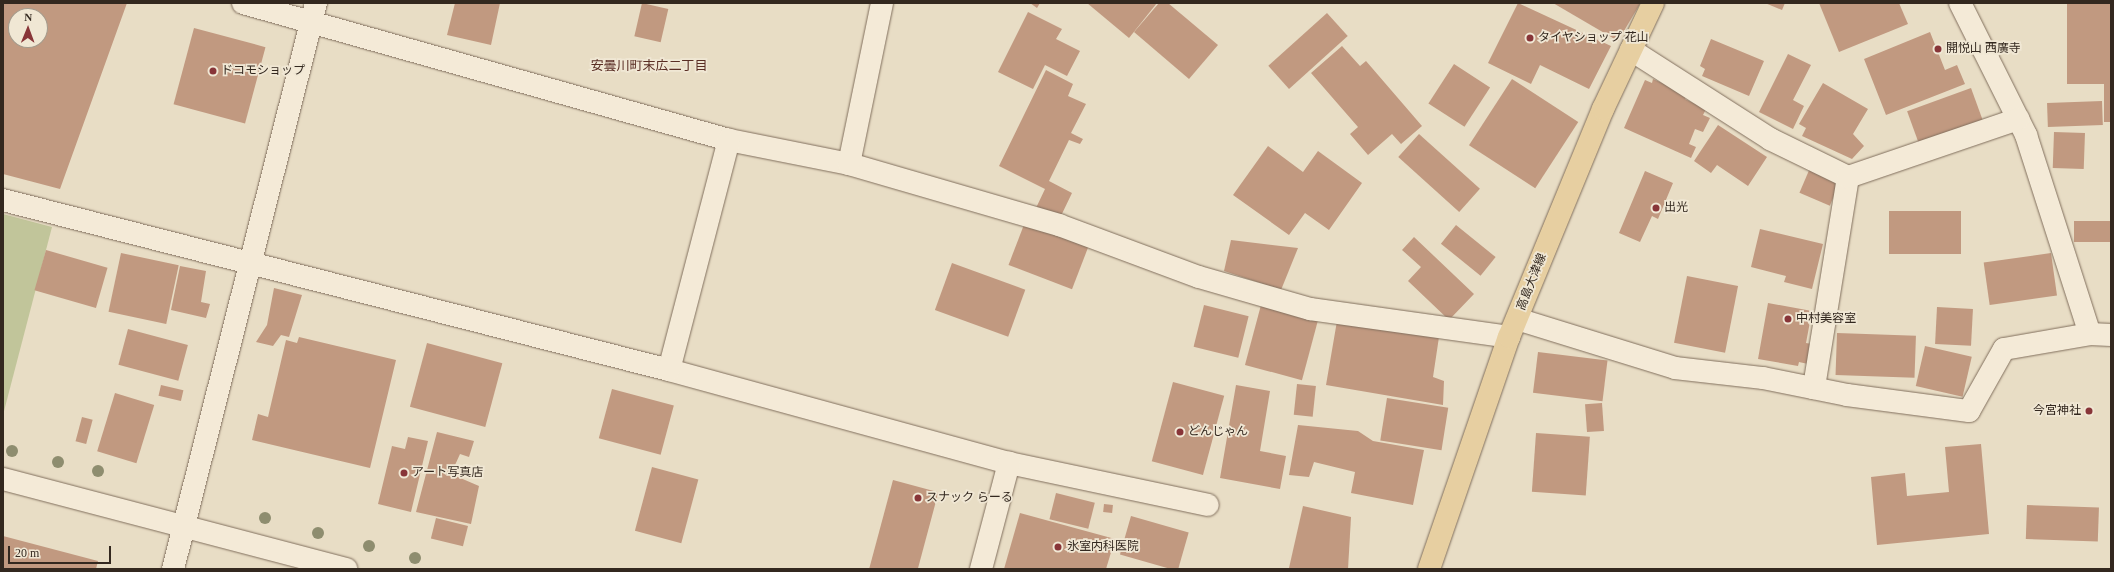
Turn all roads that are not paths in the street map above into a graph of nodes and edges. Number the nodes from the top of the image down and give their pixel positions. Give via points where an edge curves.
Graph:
1 (242, 3) edge
2 (882, 3) edge
3 (1653, 3) edge
4 (1960, 3) edge
5 (313, 12) edge
6 (1631, 50) junction
7 (2018, 119) junction
8 (729, 140) junction
9 (849, 164) junction
10 (1848, 176) junction
11 (3, 200) edge
12 (250, 264) junction
13 (1513, 328) junction
14 (2101, 334) edge
15 (669, 370) junction
16 (1814, 388) junction
17 (1009, 463) junction
18 (3, 479) edge
19 (1208, 505) dead end
20 (185, 526) junction
21 (173, 569) edge
22 (346, 569) edge
23 (981, 569) edge
24 (1429, 569) edge

1 - 5 street
2 - 9 street
3 - 6 main road, 高島大津線
4 - 7 street
5 - 8 street
5 - 12 street
6 - 10 street via 1770,139
6 - 13 main road, 高島大津線
7 - 10 street
7 - 14 street
8 - 9 street
8 - 15 street
9 - 13 street via 1059,225 1199,277 1310,309
10 - 16 street
11 - 12 street
12 - 15 street
12 - 20 street
13 - 16 street via 1675,368
13 - 24 main road, 高島大津線
14 - 16 street via 2004,349 1969,411
15 - 17 street
17 - 19 street
17 - 23 street
18 - 20 street
20 - 21 street
20 - 22 street

